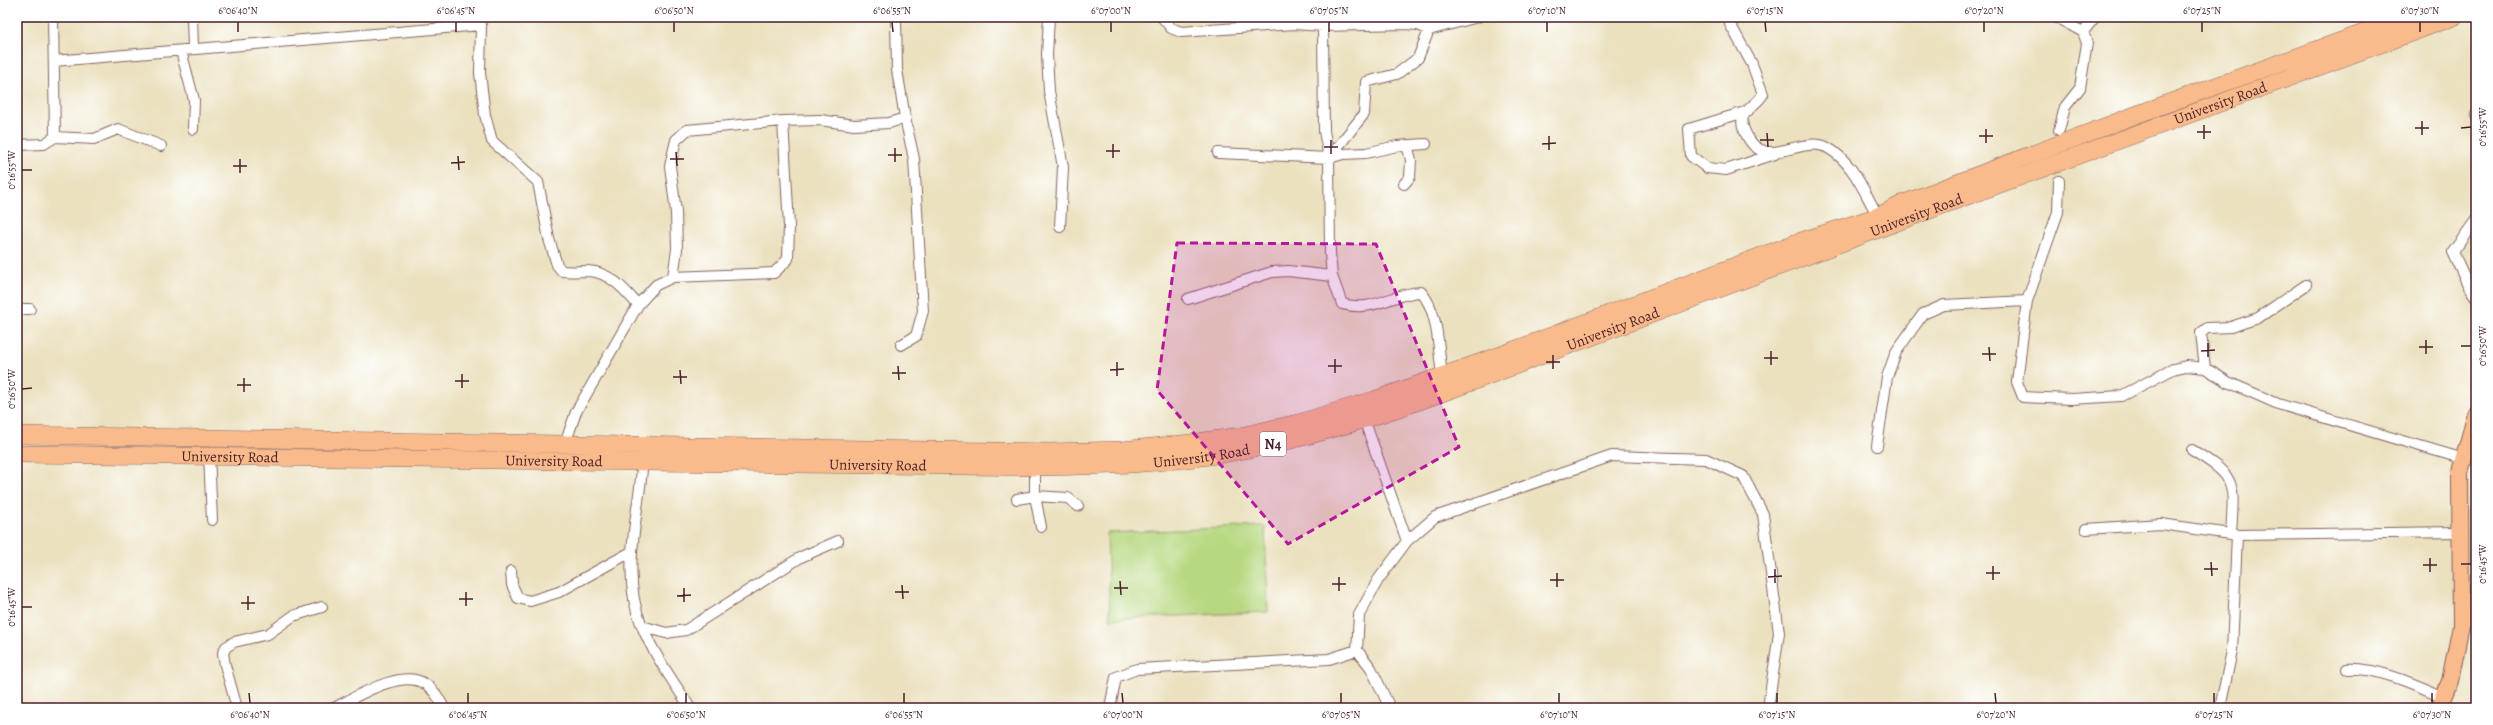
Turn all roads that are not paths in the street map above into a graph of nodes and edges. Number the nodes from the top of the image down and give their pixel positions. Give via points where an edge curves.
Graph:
1 (53, 17) edge
2 (192, 17) edge
3 (896, 17) edge
4 (1049, 17) edge
5 (1162, 17) edge
6 (1478, 17) edge
7 (2056, 17) edge
8 (2095, 17) edge
9 (2408, 17) edge
10 (2454, 17) edge
11 (1353, 20) edge
12 (480, 21) edge
13 (1730, 24) dead end
14 (1323, 26) junction
15 (1429, 30) junction
16 (2083, 32) junction
17 (193, 49) junction
18 (180, 51) junction
19 (54, 61) junction
20 (1748, 111) junction
21 (906, 118) junction
22 (783, 121) junction
23 (193, 129) dead end
24 (2059, 130) dead end
25 (55, 137) junction
26 (1426, 144) dead end
27 (17, 145) edge
28 (1407, 145) junction
29 (161, 146) dead end
30 (1780, 152) junction
31 (1218, 153) dead end
32 (1328, 158) junction
33 (2059, 181) dead end
34 (1404, 184) dead end
35 (1878, 216) junction
36 (2476, 220) edge
37 (1060, 227) dead end
38 (1332, 276) junction
39 (674, 277) junction
40 (2306, 285) dead end
41 (2476, 297) edge
42 (1188, 299) dead end
43 (2026, 301) junction
44 (638, 305) junction
45 (17, 309) edge
46 (30, 309) dead end
47 (901, 345) dead end
48 (1504, 362) junction
49 (2205, 368) junction
50 (1442, 375) junction
51 (2476, 414) edge
52 (1364, 419) junction
53 (17, 435) edge
54 (565, 443) junction
55 (1877, 446) dead end
56 (2192, 450) dead end
57 (17, 454) edge
58 (643, 454) junction
59 (209, 455) junction
60 (2464, 459) junction
61 (559, 462) junction
62 (1035, 467) junction
63 (1035, 496) junction
64 (1017, 499) dead end
65 (1078, 506) dead end
66 (212, 520) dead end
67 (1041, 527) dead end
68 (2086, 529) dead end
69 (2460, 532) junction
70 (2234, 535) junction
71 (838, 541) dead end
72 (1407, 541) junction
73 (632, 552) junction
74 (511, 571) dead end
75 (322, 607) dead end
76 (642, 626) junction
77 (1357, 650) junction
78 (2347, 669) dead end
79 (2441, 703) edge
80 (237, 708) edge
81 (334, 708) edge
82 (444, 708) edge
83 (690, 708) edge
84 (1110, 708) edge
85 (1390, 708) edge
86 (1768, 708) edge
87 (2220, 708) edge

1 - 19 street
2 - 17 street
3 - 21 street via 897,70
4 - 37 street via 1049,91 1063,166
5 - 14 street via 1171,28 1182,32 1294,24
6 - 15 street
7 - 16 street
8 - 16 street
9 - 35 highway, University Road / N4 via 2138,114 1902,204
10 - 48 highway, University Road / N4
11 - 14 street
11 - 15 street via 1418,25
12 - 17 street
12 - 44 street via 480,73 485,115 492,141 538,182 556,265 562,271 604,274 623,287
13 - 20 street via 1752,64 1763,94 1759,102
14 - 32 street via 1324,130
15 - 32 street via 1418,58 1397,74 1366,82 1364,114
16 - 24 street via 2087,43 2080,88 2065,107
17 - 18 street
18 - 19 street
18 - 23 street via 194,100
19 - 25 street
20 - 30 street via 1743,116 1742,125 1754,147 1762,151
20 - 30 street via 1689,128 1691,156 1707,168 1726,170
21 - 22 street via 889,123 854,125 820,120
21 - 47 street via 914,159 923,311 916,336
22 - 39 street via 687,130 676,140 670,166 676,212 677,249
22 - 39 street via 789,226 788,259 774,272
25 - 27 street via 44,144
25 - 29 street via 94,139 118,129
26 - 28 street
28 - 32 street
28 - 34 street via 1411,160 1410,177
30 - 35 street via 1816,143 1828,148 1847,163
31 - 32 street
32 - 38 street
33 - 43 street via 2058,212
35 - 48 highway, University Road / N4 via 1798,242
36 - 41 street via 2453,252
38 - 42 street via 1288,271 1272,272
38 - 50 street via 1342,304 1356,308 1378,304 1411,292 1421,292 1427,299 1432,315
39 - 44 street via 656,285
40 - 49 street via 2258,318 2231,327 2207,328 2202,333
43 - 49 street via 2017,382 2023,397 2121,396 2173,369 2186,366
43 - 55 street via 1944,305 1923,314 1896,352 1887,377
44 - 54 street via 576,412
45 - 46 street
48 - 50 highway, University Road / N4
48 - 52 highway, University Road / N4 via 1394,410
49 - 60 street via 2228,382 2278,404
50 - 58 highway, University Road / N4 via 1334,412 1241,436 1122,450
51 - 60 main road
52 - 62 highway, University Road / N4 via 1240,452 1122,465
52 - 72 street
53 - 54 highway, University Road / N4
54 - 58 highway, University Road / N4
54 - 61 street
56 - 70 street via 2220,467 2232,484
57 - 59 highway, University Road / N4
58 - 61 highway, University Road / N4
58 - 62 highway, University Road / N4
58 - 73 street
59 - 61 highway, University Road / N4
59 - 66 street
60 - 69 main road via 2460,472
62 - 63 street
63 - 64 street
63 - 65 street via 1068,498
63 - 67 street
68 - 70 street via 2161,524
69 - 70 street
69 - 79 main road via 2461,626 2455,662
70 - 87 street via 2232,652
71 - 76 street via 801,557 686,630 666,633
72 - 77 street via 1378,580 1359,615
72 - 86 street via 1435,517 1612,456 1706,459 1731,470 1743,476 1763,514 1780,633
73 - 74 street via 559,592 530,601 518,598 512,585
73 - 76 street via 633,594
75 - 80 street via 293,616 268,634 234,642 226,647 224,659
76 - 83 street
77 - 84 street via 1329,659 1137,669 1116,677
77 - 85 street via 1371,668
78 - 79 street via 2356,668 2412,683
81 - 82 street via 380,686 404,678 425,683 433,690

